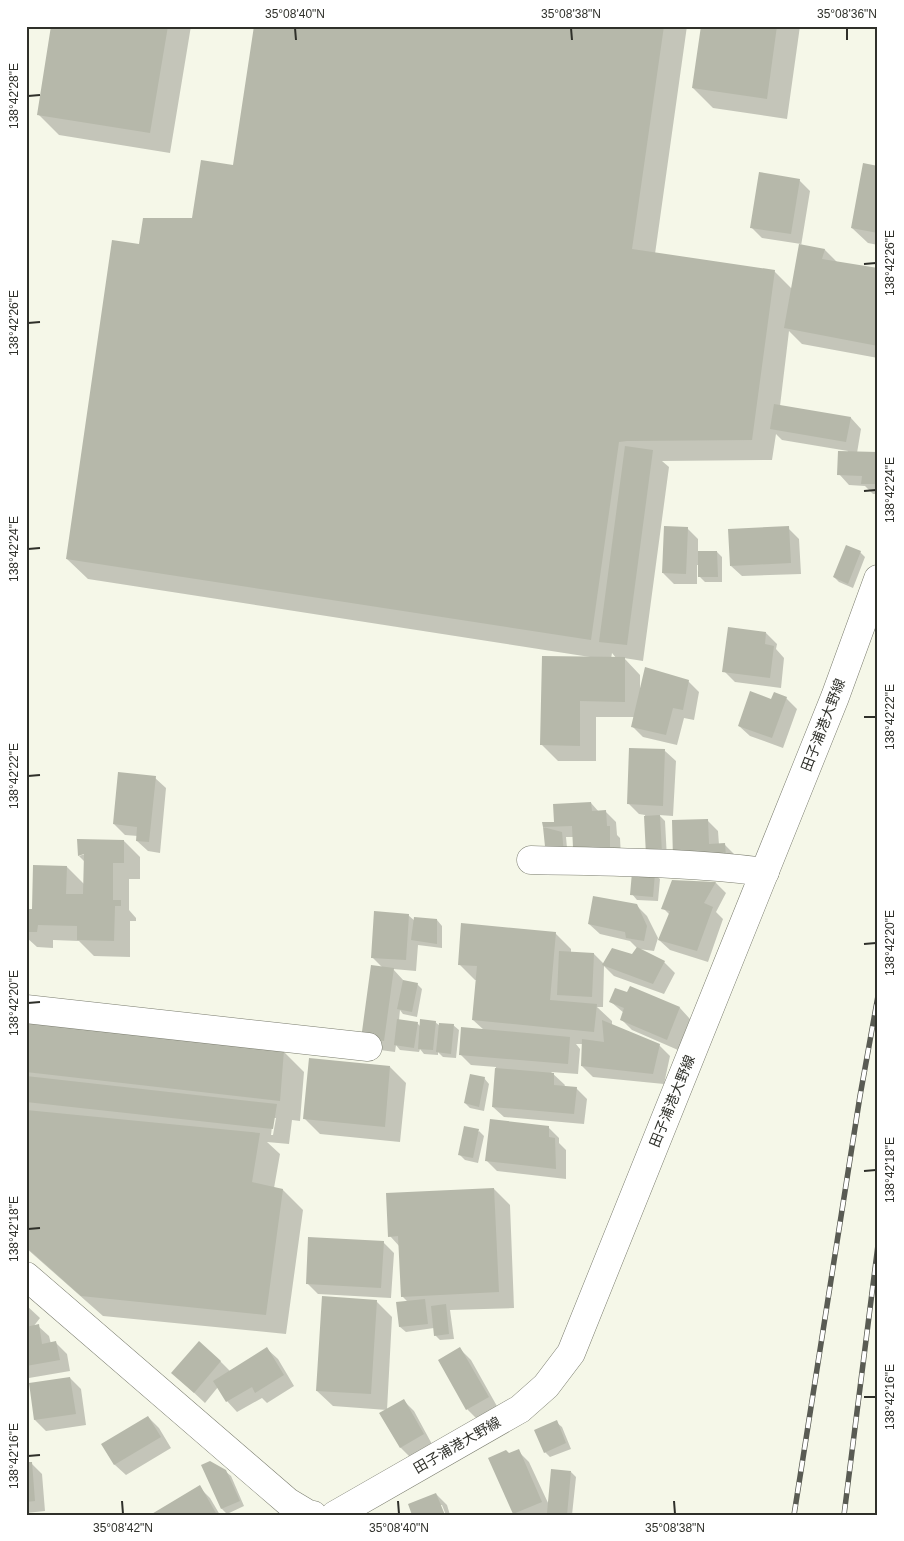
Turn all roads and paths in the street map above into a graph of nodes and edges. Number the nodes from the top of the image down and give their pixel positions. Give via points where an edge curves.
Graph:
1 (878, 580) edge
2 (532, 860) dead end
3 (765, 872) junction
4 (26, 1009) edge
5 (368, 1047) dead end
6 (26, 1276) edge
7 (312, 1515) edge
8 (335, 1515) edge

1 - 3 main road, 田子浦港大野線
2 - 3 main road via 659,862
3 - 8 main road, 田子浦港大野線 via 571,1353 546,1386 520,1409
4 - 5 main road
6 - 7 main road via 288,1502

